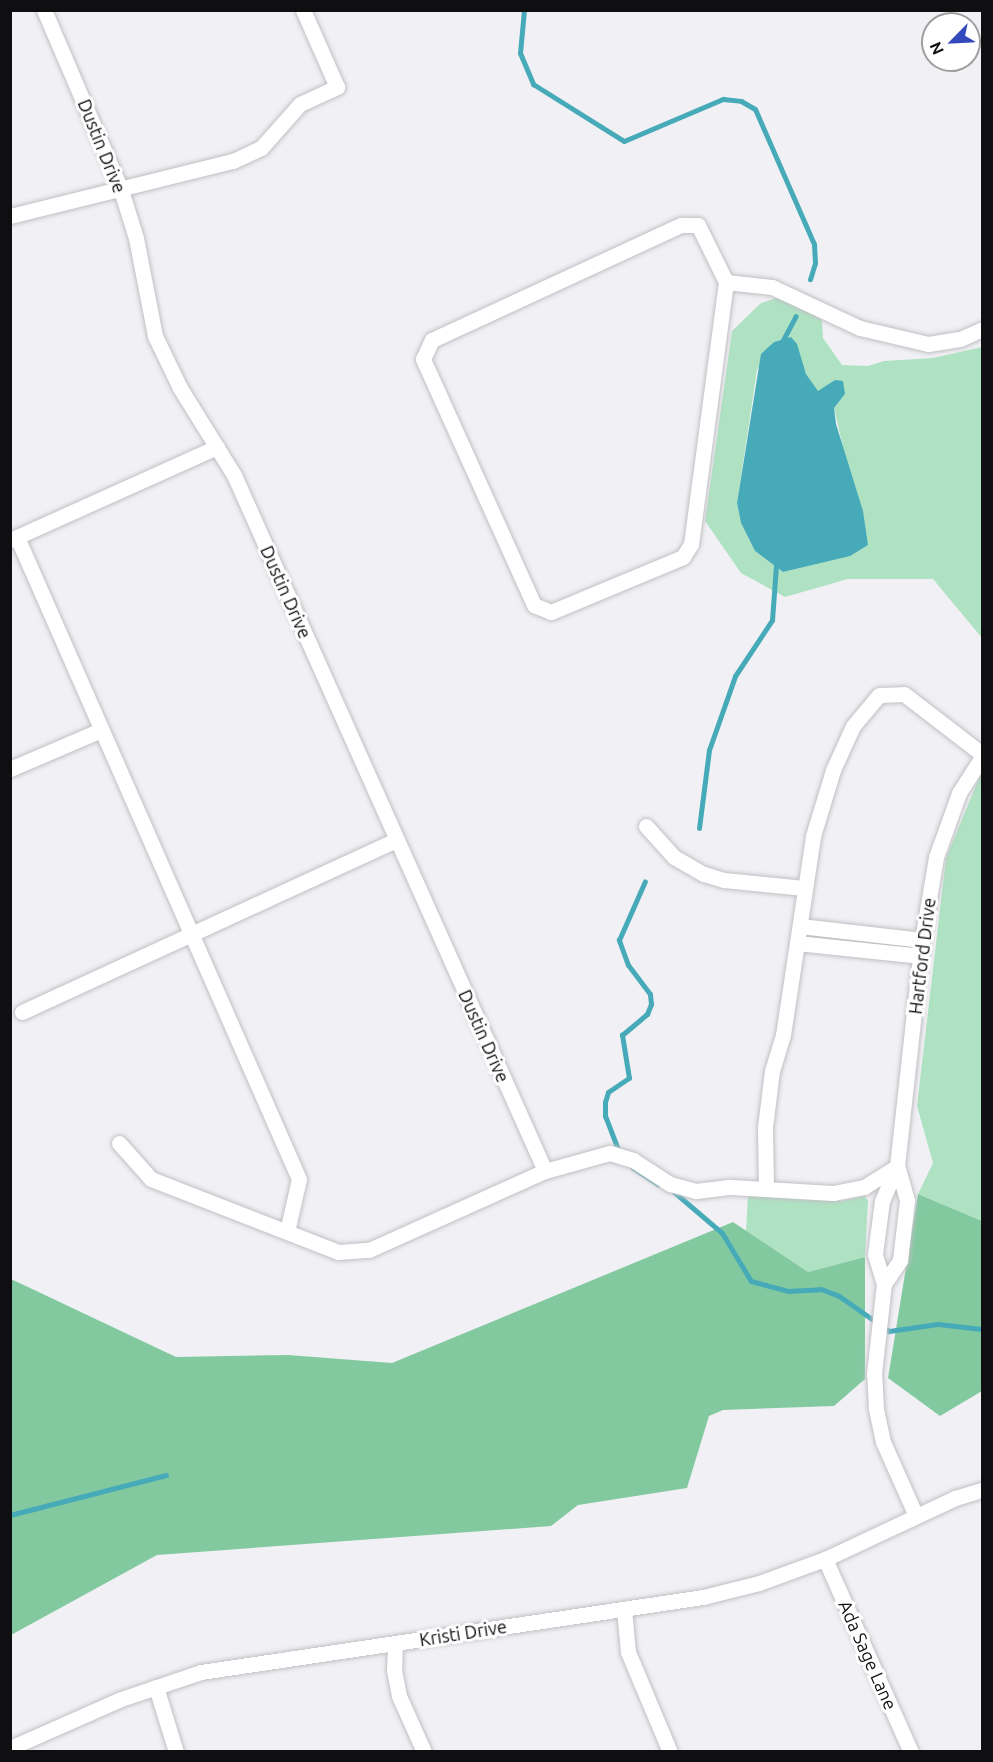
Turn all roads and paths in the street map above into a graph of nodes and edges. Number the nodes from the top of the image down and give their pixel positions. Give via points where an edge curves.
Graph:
1 (45, 10) edge
2 (303, 10) edge
3 (120, 187) junction
4 (10, 216) edge
5 (726, 282) junction
6 (982, 329) edge
7 (217, 447) junction
8 (14, 539) edge
9 (101, 730) junction
10 (982, 755) edge
11 (10, 769) edge
12 (646, 826) dead end
13 (396, 840) junction
14 (804, 888) junction
15 (800, 926) junction
16 (191, 935) junction
17 (797, 943) junction
18 (922, 948) junction
19 (22, 1012) dead end
20 (119, 1143) dead end
21 (897, 1166) junction
22 (545, 1171) junction
23 (766, 1187) junction
24 (287, 1232) junction
25 (885, 1284) junction
26 (982, 1490) edge
27 (916, 1516) junction
28 (825, 1559) junction
29 (624, 1609) junction
30 (395, 1644) junction
31 (156, 1687) junction
32 (10, 1748) edge
33 (176, 1752) edge
34 (424, 1752) edge
35 (670, 1752) edge
36 (911, 1752) edge

1 - 3 street, Dustin Drive
2 - 3 street via 337,87 300,104 261,148 233,161
3 - 4 street
3 - 7 street, Dustin Drive via 136,238 156,336 180,388
5 - 5 street via 698,225 681,225 432,340 423,359 534,605 551,612 683,557 691,544
5 - 6 street via 772,287 860,328 928,344 960,339
7 - 8 street
7 - 13 street, Dustin Drive via 234,476
8 - 9 street
9 - 11 street
9 - 16 street
10 - 14 street via 904,694 879,695 854,726 833,770 813,836
10 - 18 street, Hartford Drive via 959,793 945,827 936,857
12 - 14 street via 674,857 705,874 724,880
13 - 16 street
13 - 22 street, Dustin Drive
14 - 15 street
15 - 17 street
15 - 18 street
16 - 19 street
16 - 24 street via 299,1179
17 - 18 street
17 - 23 street via 765,1127
18 - 21 street, Hartford Drive
20 - 24 street via 151,1179
21 - 23 street via 864,1186 833,1193
21 - 25 street, Hartford Drive via 882,1201 875,1254
21 - 25 street, Hartford Drive via 907,1200 900,1260
22 - 23 street via 610,1153 633,1160 670,1184 696,1191
22 - 24 street via 369,1250 338,1252
25 - 27 street, Hartford Drive via 874,1374 876,1408 882,1442
26 - 27 street, Kristi Drive
27 - 28 street, Kristi Drive
28 - 29 street, Kristi Drive via 759,1583 703,1597
28 - 36 street, Ada Sage Lane
29 - 30 street, Kristi Drive
29 - 35 street via 628,1652
30 - 31 street, Kristi Drive via 201,1671
30 - 34 street via 399,1696
31 - 32 street, Kristi Drive
31 - 33 street

